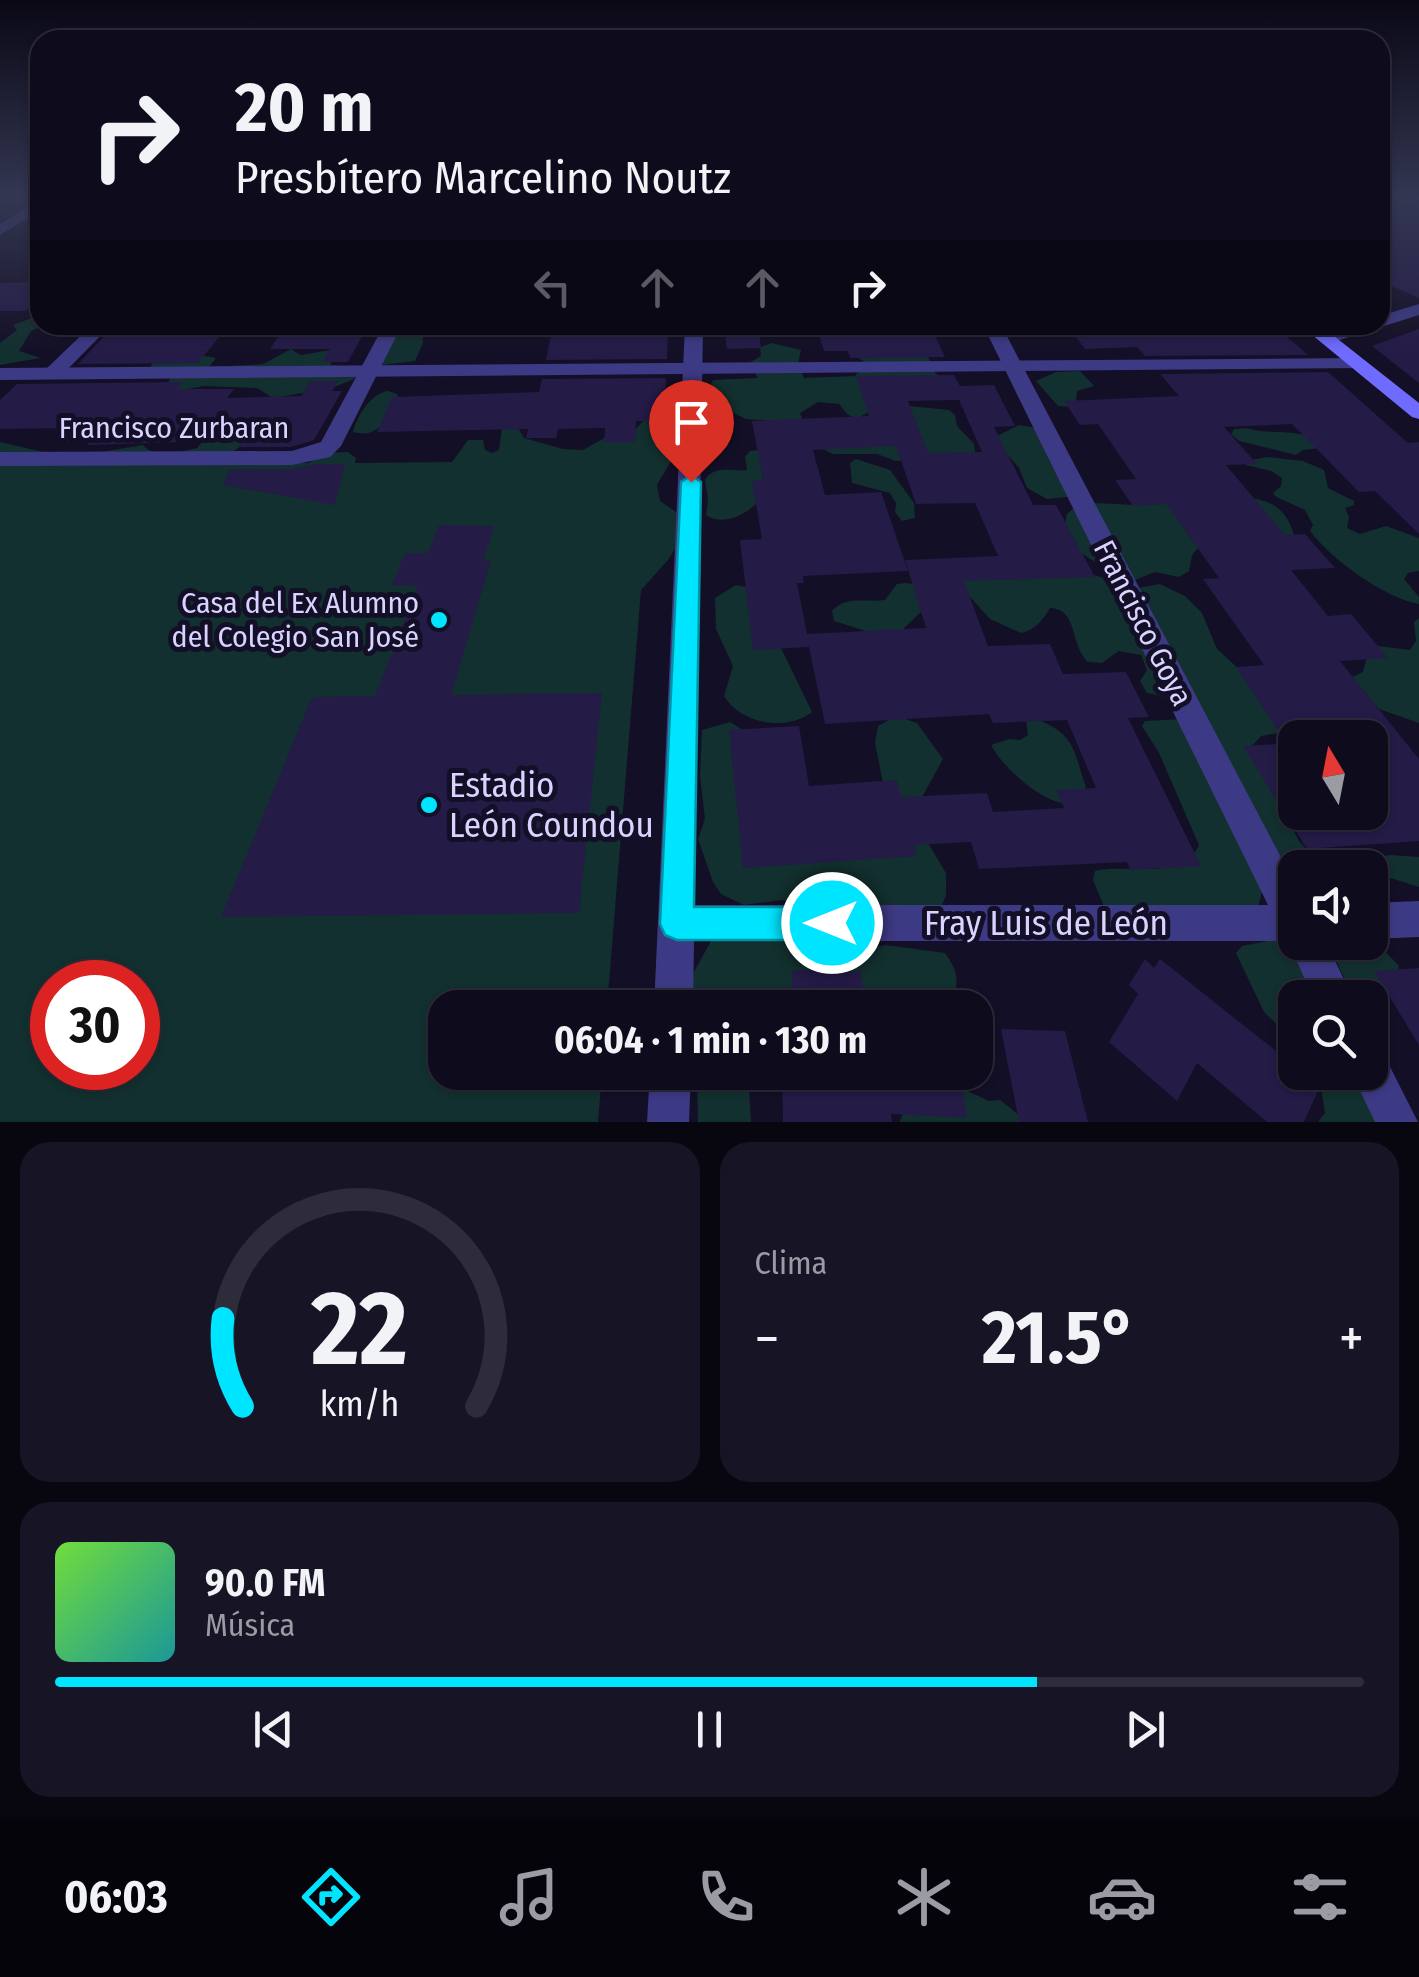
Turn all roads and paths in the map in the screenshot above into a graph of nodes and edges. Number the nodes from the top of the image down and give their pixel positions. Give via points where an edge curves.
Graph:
1 (1419, 310) edge
2 (1390, 319) edge
3 (92, 335) edge
4 (388, 335) edge
5 (694, 335) edge
6 (997, 335) edge
7 (1322, 335) edge
8 (1340, 335) edge
9 (1327, 339) junction
10 (1357, 364) junction
11 (1014, 369) junction
12 (694, 370) junction
13 (368, 372) junction
14 (0, 374) edge
15 (52, 374) junction
16 (1419, 413) edge
17 (0, 458) edge
18 (1278, 889) edge
19 (1419, 919) edge
20 (1388, 920) edge
21 (1278, 922) edge
22 (677, 924) junction
23 (675, 990) edge
24 (669, 1090) edge
25 (1381, 1090) edge
26 (668, 1122) edge
27 (1397, 1122) edge

1 - 2 street
3 - 15 street
4 - 13 street, Francisco Zurbaran
5 - 12 street
6 - 11 street, Francisco Goya
7 - 9 main road
8 - 9 street
9 - 10 main road
10 - 11 street
10 - 16 main road
11 - 12 street
11 - 18 street, Francisco Goya
12 - 13 street
12 - 22 street
13 - 15 street
13 - 17 street, Francisco Zurbaran via 330,446 307,456
14 - 15 street
19 - 20 street
21 - 22 street, Fray Luis de León
22 - 23 street
24 - 26 street
25 - 27 street

